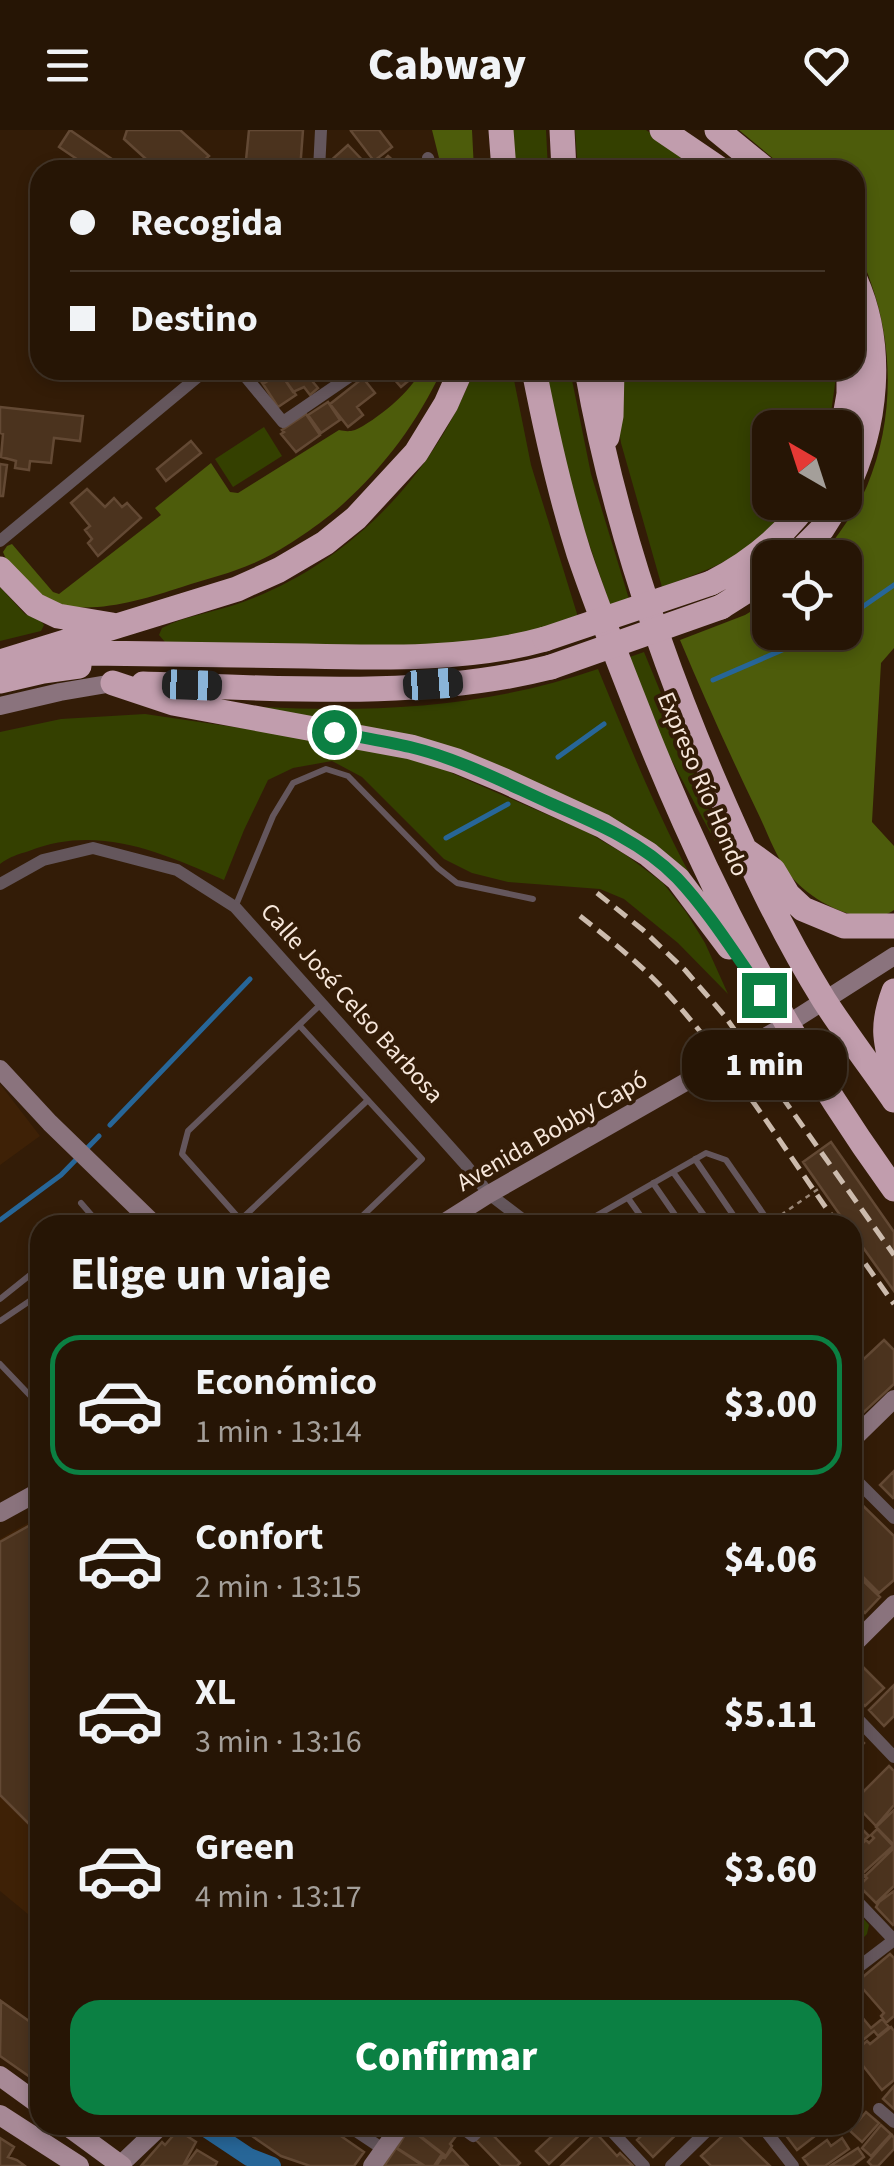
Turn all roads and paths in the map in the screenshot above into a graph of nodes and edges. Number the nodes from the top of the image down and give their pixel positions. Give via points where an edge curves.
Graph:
1 (321, 130) edge
2 (500, 130) edge
3 (562, 130) edge
4 (662, 130) edge
5 (717, 130) edge
6 (319, 160) edge
7 (503, 160) edge
8 (564, 160) edge
9 (706, 160) edge
10 (754, 160) edge
11 (865, 307) edge
12 (194, 380) edge
13 (248, 380) edge
14 (344, 380) edge
15 (456, 380) edge
16 (536, 380) edge
17 (589, 380) edge
18 (612, 380) edge
19 (850, 380) edge
20 (846, 410) edge
21 (862, 450) edge
22 (604, 452) junction
23 (794, 520) edge
24 (827, 520) edge
25 (811, 540) edge
26 (0, 541) edge
27 (0, 570) edge
28 (752, 582) edge
29 (716, 595) junction
30 (117, 626) junction
31 (198, 654) junction
32 (0, 662) edge
33 (0, 681) edge
34 (113, 683) junction
35 (0, 706) edge
36 (743, 848) junction
37 (0, 884) edge
38 (534, 899) dead end
39 (235, 906) junction
40 (894, 926) edge
41 (894, 956) edge
42 (894, 991) edge
43 (824, 1000) junction
44 (322, 1004) junction
45 (299, 1025) junction
46 (786, 1025) junction
47 (0, 1068) edge
48 (894, 1076) edge
49 (368, 1100) junction
50 (894, 1100) edge
51 (695, 1159) junction
52 (673, 1172) junction
53 (653, 1183) junction
54 (821, 1188) dead end
55 (894, 1189) edge
56 (489, 1194) junction
57 (628, 1198) junction
58 (82, 1204) dead end
59 (91, 1215) edge
60 (144, 1215) edge
61 (233, 1215) edge
62 (248, 1215) edge
63 (363, 1215) edge
64 (456, 1215) edge
65 (517, 1215) edge
66 (598, 1215) edge
67 (640, 1215) edge
68 (675, 1215) edge
69 (704, 1215) edge
70 (733, 1215) edge
71 (764, 1215) edge
72 (783, 1215) edge
73 (30, 1275) edge
74 (0, 1299) edge
75 (30, 1301) edge
76 (0, 1321) edge
77 (0, 1364) edge
78 (30, 1396) edge
79 (894, 1399) edge
80 (862, 1430) edge
81 (862, 1486) edge
82 (30, 1496) edge
83 (0, 1513) edge
84 (894, 1518) edge
85 (894, 1604) edge
86 (862, 1636) edge
87 (862, 1723) edge
88 (894, 1757) edge
89 (862, 1906) edge
90 (894, 1940) edge
91 (862, 1964) edge
92 (0, 2076) edge
93 (30, 2098) edge
94 (879, 2108) dead end
95 (0, 2115) edge
96 (894, 2122) edge
97 (30, 2134) edge
98 (31, 2135) edge
99 (79, 2135) edge
100 (151, 2135) edge
101 (362, 2135) edge
102 (394, 2135) edge
103 (615, 2135) edge
104 (703, 2135) edge
105 (769, 2135) edge
106 (383, 2149) junction
107 (79, 2166) edge
108 (120, 2166) edge
109 (372, 2166) edge
110 (644, 2166) edge
111 (671, 2166) edge
112 (793, 2166) edge

1 - 6 street
2 - 7 highway
3 - 8 highway
4 - 9 highway
5 - 10 highway
11 - 21 highway via 874,374
12 - 26 street
13 - 14 street via 283,422
15 - 30 highway via 416,454 325,543 237,589
16 - 46 highway, Expreso Río Hondo via 579,552 622,672 713,884
17 - 22 highway, Expreso Río Hondo
18 - 22 highway
19 - 20 highway
22 - 36 highway, Expreso Río Hondo via 666,664
23 - 29 highway
24 - 25 highway
27 - 30 highway via 35,605
28 - 29 highway
29 - 31 highway, bridge via 524,645 437,655
29 - 34 highway, bridge via 518,675 312,689
30 - 32 highway
31 - 32 highway via 88,653
31 - 33 highway
34 - 35 street
34 - 46 highway via 173,703 412,747 603,826 678,880
36 - 40 highway via 773,870 803,910 844,926
36 - 43 highway, Expreso Río Hondo
37 - 39 street, Calle José Celso Barbosa via 43,860 94,848 177,870
38 - 39 lane via 458,883 348,776 326,769 292,784
39 - 44 street, Calle José Celso Barbosa
41 - 43 street, Avenida Bobby Capó
42 - 48 highway via 884,1034
43 - 46 street, Avenida Bobby Capó
43 - 50 highway, Expreso Río Hondo
44 - 45 lane
44 - 56 street, Calle José Celso Barbosa
45 - 49 lane
45 - 61 lane via 188,1131 182,1154
46 - 55 highway, Expreso Río Hondo
46 - 56 street, Avenida Bobby Capó
47 - 60 street
49 - 62 lane
49 - 63 lane via 422,1159
51 - 52 lane
51 - 70 lane
51 - 71 lane via 706,1152 726,1160
52 - 53 lane
52 - 69 lane
53 - 57 lane
53 - 68 lane
54 - 72 path
56 - 64 street, Avenida Bobby Capó
56 - 65 street, Calle José Celso Barbosa
57 - 66 lane
57 - 67 lane
58 - 59 lane
73 - 74 lane
75 - 76 lane
77 - 78 lane
79 - 80 street
81 - 84 street
82 - 83 street
85 - 86 street
87 - 88 street
89 - 90 street
90 - 91 street
92 - 93 main road
94 - 96 street
95 - 97 main road
98 - 107 main road
99 - 108 main road
100 - 108 street
101 - 106 street
102 - 106 street
103 - 110 street
104 - 111 street
105 - 112 street
106 - 109 street

